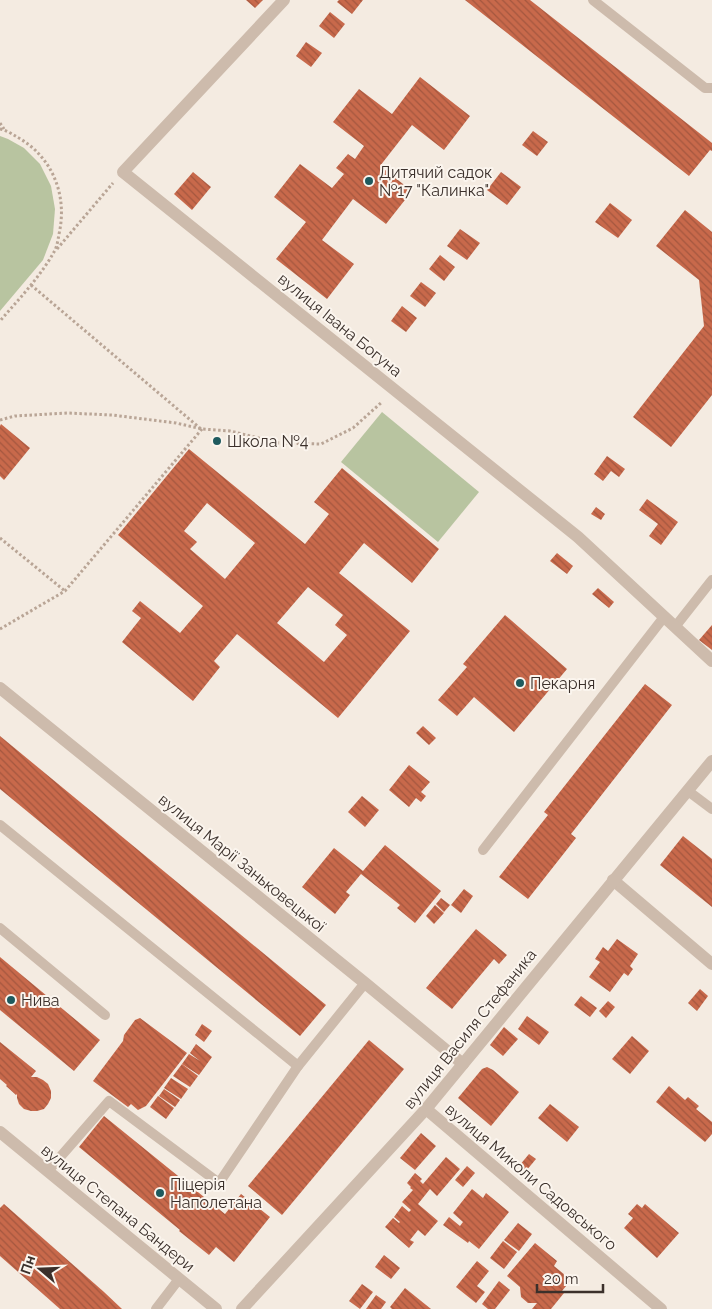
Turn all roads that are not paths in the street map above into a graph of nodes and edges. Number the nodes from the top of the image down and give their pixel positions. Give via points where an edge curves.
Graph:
1 (284, 0) edge
2 (593, 0) edge
3 (712, 88) edge
4 (712, 580) edge
5 (664, 617) junction
6 (675, 627) junction
7 (712, 661) edge
8 (0, 688) edge
9 (712, 761) edge
10 (688, 791) junction
11 (712, 810) edge
12 (0, 825) edge
13 (483, 850) dead end
14 (613, 880) junction
15 (0, 928) edge
16 (712, 964) edge
17 (365, 983) junction
18 (105, 1015) dead end
19 (463, 1064) junction
20 (298, 1066) junction
21 (426, 1109) junction
22 (0, 1132) edge
23 (48, 1171) junction
24 (179, 1279) junction
25 (156, 1309) edge
26 (216, 1309) edge
27 (242, 1309) edge
28 (660, 1309) edge

1 - 5 street, вулиця Івана Богуна via 123,172 578,537
2 - 3 lane via 705,88
4 - 6 lane
5 - 6 street, вулиця Івана Богуна
5 - 13 lane
6 - 7 street, вулиця Івана Богуна
8 - 17 street, вулиця Марії Заньковецької
9 - 10 street, вулиця Василя Стефаника
10 - 11 lane
10 - 14 street, вулиця Василя Стефаника
12 - 20 lane
14 - 16 street
14 - 19 street, вулиця Василя Стефаника
15 - 18 lane
17 - 19 street, вулиця Марії Заньковецької
17 - 20 lane
19 - 21 street, вулиця Василя Стефаника
20 - 23 lane via 219,1183 109,1101
21 - 27 street, вулиця Василя Стефаника
21 - 28 street, вулиця Миколи Садовського
22 - 23 street, вулиця Степана Бандери
23 - 24 street, вулиця Степана Бандери
24 - 25 lane
24 - 26 street, вулиця Степана Бандери

